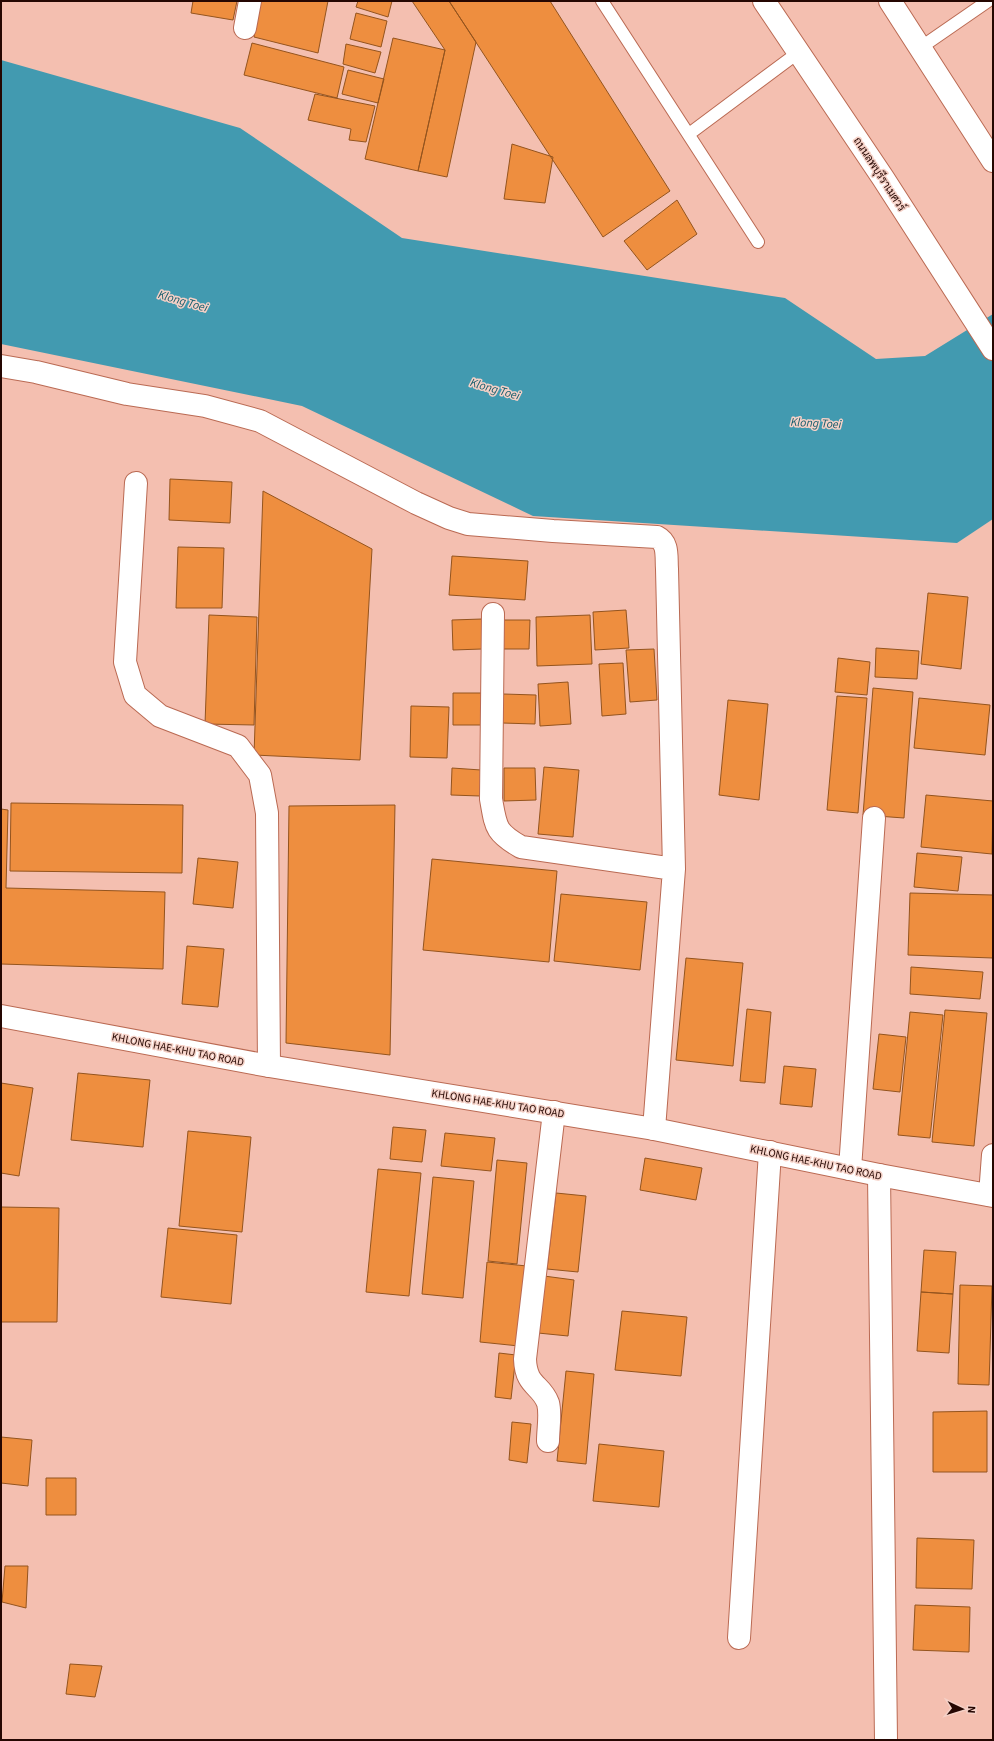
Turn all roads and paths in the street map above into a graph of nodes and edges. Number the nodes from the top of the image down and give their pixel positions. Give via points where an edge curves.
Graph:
1 (250, 1) edge
2 (602, 1) edge
3 (764, 1) edge
4 (890, 1) edge
5 (988, 1) edge
6 (245, 28) dead end
7 (920, 48) junction
8 (799, 52) junction
9 (689, 134) junction
10 (993, 161) edge
11 (758, 242) dead end
12 (993, 349) edge
13 (1, 366) edge
14 (136, 483) dead end
15 (493, 614) dead end
16 (874, 818) dead end
17 (674, 869) junction
18 (1, 1016) edge
19 (269, 1066) junction
20 (554, 1112) junction
21 (654, 1129) junction
22 (770, 1152) junction
23 (993, 1155) edge
24 (850, 1169) junction
25 (879, 1175) junction
26 (991, 1195) edge
27 (548, 1441) dead end
28 (739, 1638) dead end
29 (886, 1740) edge

1 - 6 street
2 - 9 lane
3 - 8 street, ถนนลพบุรีราเมศวร์
4 - 7 street
5 - 7 lane
7 - 10 street
8 - 9 lane
8 - 12 street, ถนนลพบุรีราเมศวร์
9 - 11 lane
13 - 17 street via 127,394 205,406 260,421 416,503 468,524 659,538 666,548 667,569
14 - 19 street via 125,662 134,695 160,716 238,746 260,775 267,813
15 - 17 street via 492,799 496,826 506,839 521,847
16 - 24 street
17 - 21 street
18 - 19 street, KHLONG HAE-KHU TAO ROAD
19 - 20 street, KHLONG HAE-KHU TAO ROAD
20 - 21 street, KHLONG HAE-KHU TAO ROAD
20 - 27 street via 525,1359 529,1379 548,1403
21 - 22 street, KHLONG HAE-KHU TAO ROAD
22 - 24 street, KHLONG HAE-KHU TAO ROAD
22 - 28 street
23 - 26 street
24 - 25 street, KHLONG HAE-KHU TAO ROAD
25 - 26 street, KHLONG HAE-KHU TAO ROAD
25 - 29 street

